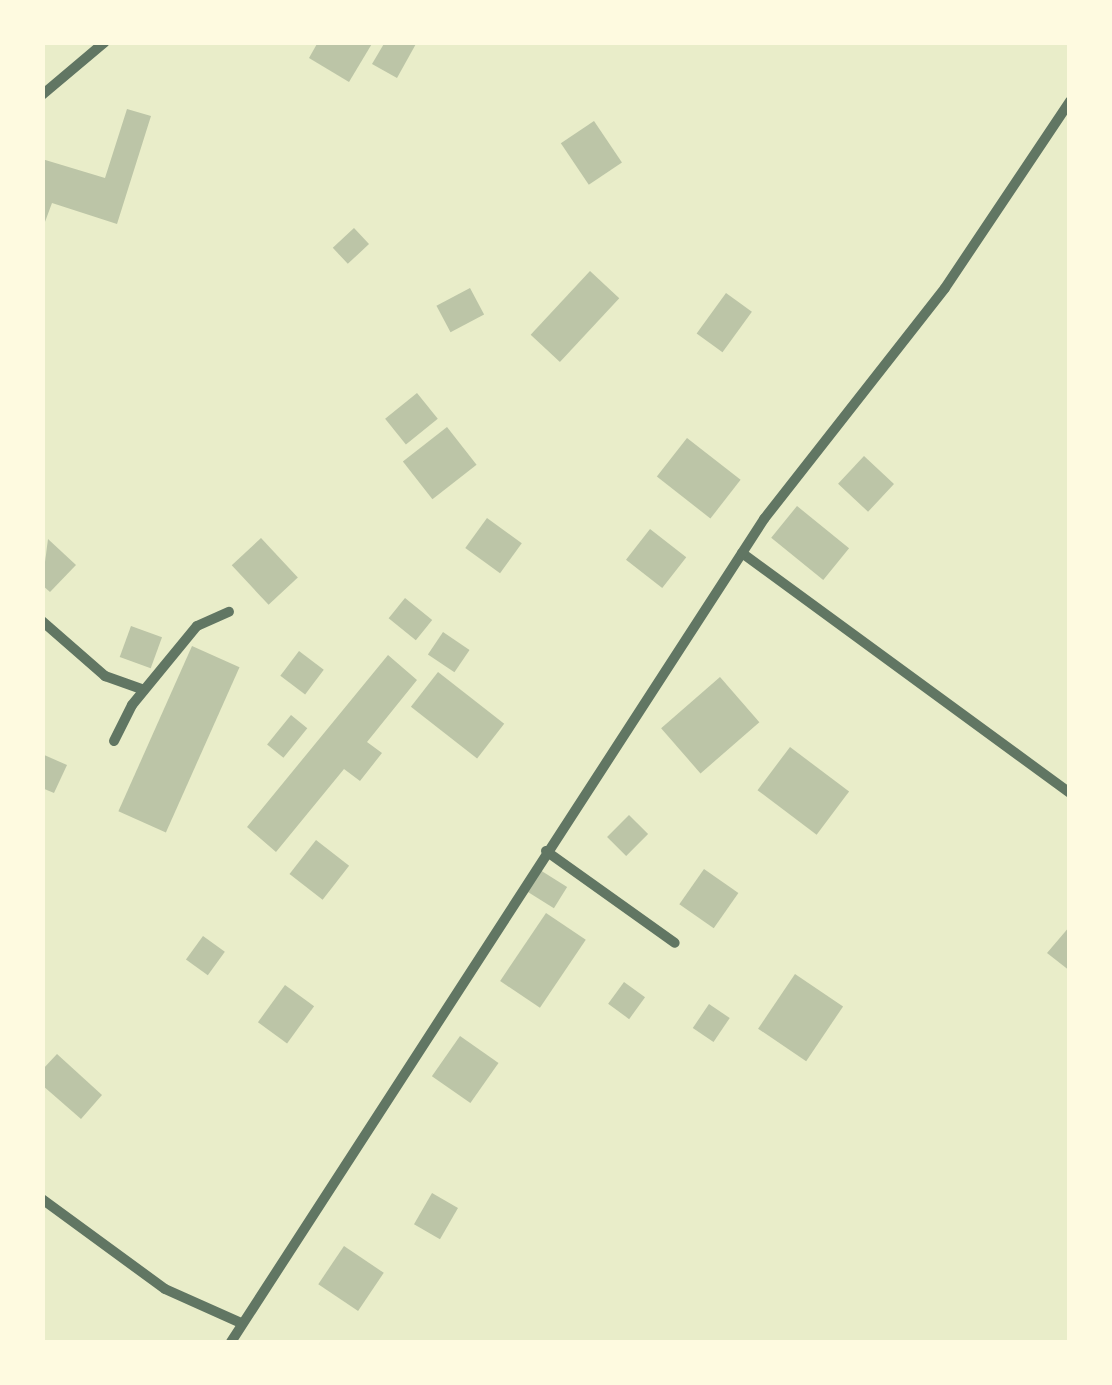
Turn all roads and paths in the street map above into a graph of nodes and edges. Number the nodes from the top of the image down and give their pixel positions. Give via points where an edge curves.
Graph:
1 (105, 42) edge
2 (42, 94) edge
3 (1070, 101) edge
4 (742, 552) junction
5 (228, 612) dead end
6 (42, 621) edge
7 (144, 690) junction
8 (114, 740) dead end
9 (1070, 793) edge
10 (546, 851) junction
11 (675, 943) dead end
12 (42, 1199) edge
13 (241, 1323) junction
14 (232, 1342) edge

1 - 2 street
3 - 4 street via 945,288
4 - 9 street
4 - 10 street
5 - 7 street via 197,626
6 - 7 street via 105,676
7 - 8 street
10 - 11 street
10 - 13 street via 436,1031
12 - 13 street via 165,1289
13 - 14 street

